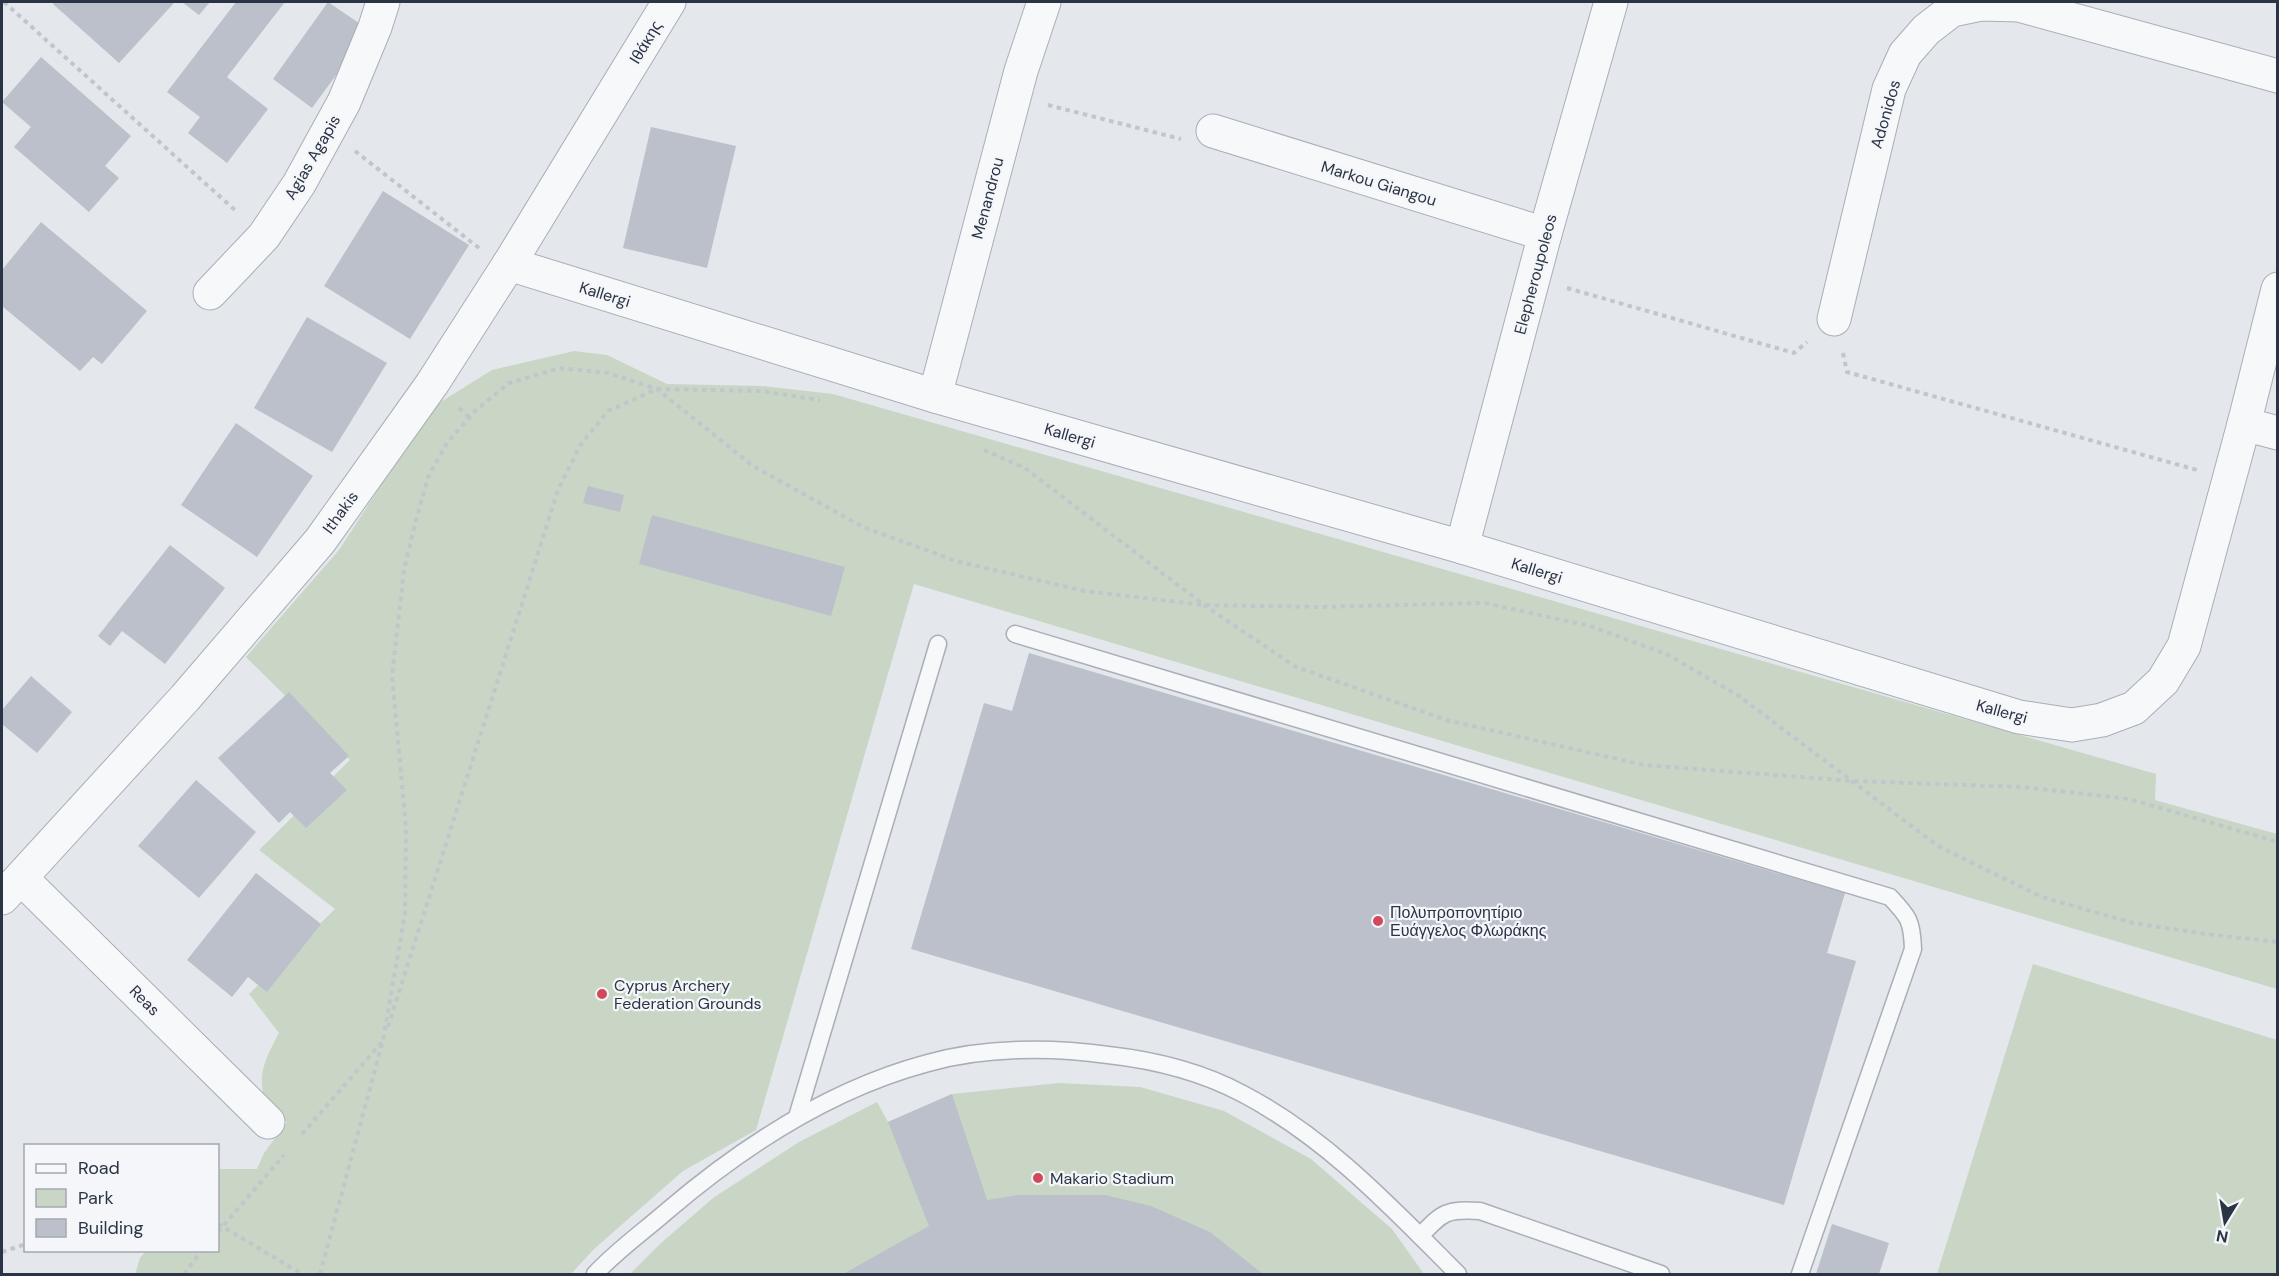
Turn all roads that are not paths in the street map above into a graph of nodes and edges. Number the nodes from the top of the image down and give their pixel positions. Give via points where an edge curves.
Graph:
1 (383, 2) edge
2 (669, 2) edge
3 (1044, 2) edge
4 (1611, 2) edge
5 (2277, 76) edge
6 (620, 82) joint
7 (1213, 131) road end
8 (1545, 234) junction
9 (509, 264) junction
10 (2277, 289) edge
11 (210, 294) dead end
12 (1834, 319) road end
13 (935, 396) junction
14 (2244, 424) junction
15 (2277, 433) edge
16 (1462, 548) junction
17 (1015, 634) dead end
18 (938, 644) dead end
19 (11, 888) edge
20 (797, 1117) junction
21 (268, 1122) dead end
22 (1420, 1236) junction
23 (595, 1275) edge
24 (1458, 1275) edge
25 (1661, 1275) edge
26 (1800, 1275) edge

1 - 11 street, Agias Agapis via 344,102 299,184 264,236
2 - 6 street, Ιθάκης
3 - 13 street, Menandrou
4 - 8 street, Elepheroupoleos
5 - 12 street, Adonidos via 2019,5 1981,4 1952,10 1926,30 1905,54 1889,89
6 - 9 street, Ithakis
7 - 8 street, Markou Giangou
8 - 16 street, Elepheroupoleos
9 - 13 street, Kallergi
9 - 19 street, Ithakis via 432,384 320,541
10 - 14 street, Kallergi
13 - 16 street, Kallergi
14 - 15 street
14 - 16 street, Kallergi via 2184,646 2163,681 2134,708 2102,720 2072,725 2019,717
17 - 26 lane via 1890,897 1908,915 1913,949
18 - 20 lane
19 - 21 street, Reas
20 - 22 lane via 822,1103 928,1062 1032,1050 1137,1058 1192,1073 1242,1093 1307,1134 1373,1189
20 - 23 lane via 705,1179
22 - 24 lane
22 - 25 lane via 1446,1213 1458,1209 1480,1211

